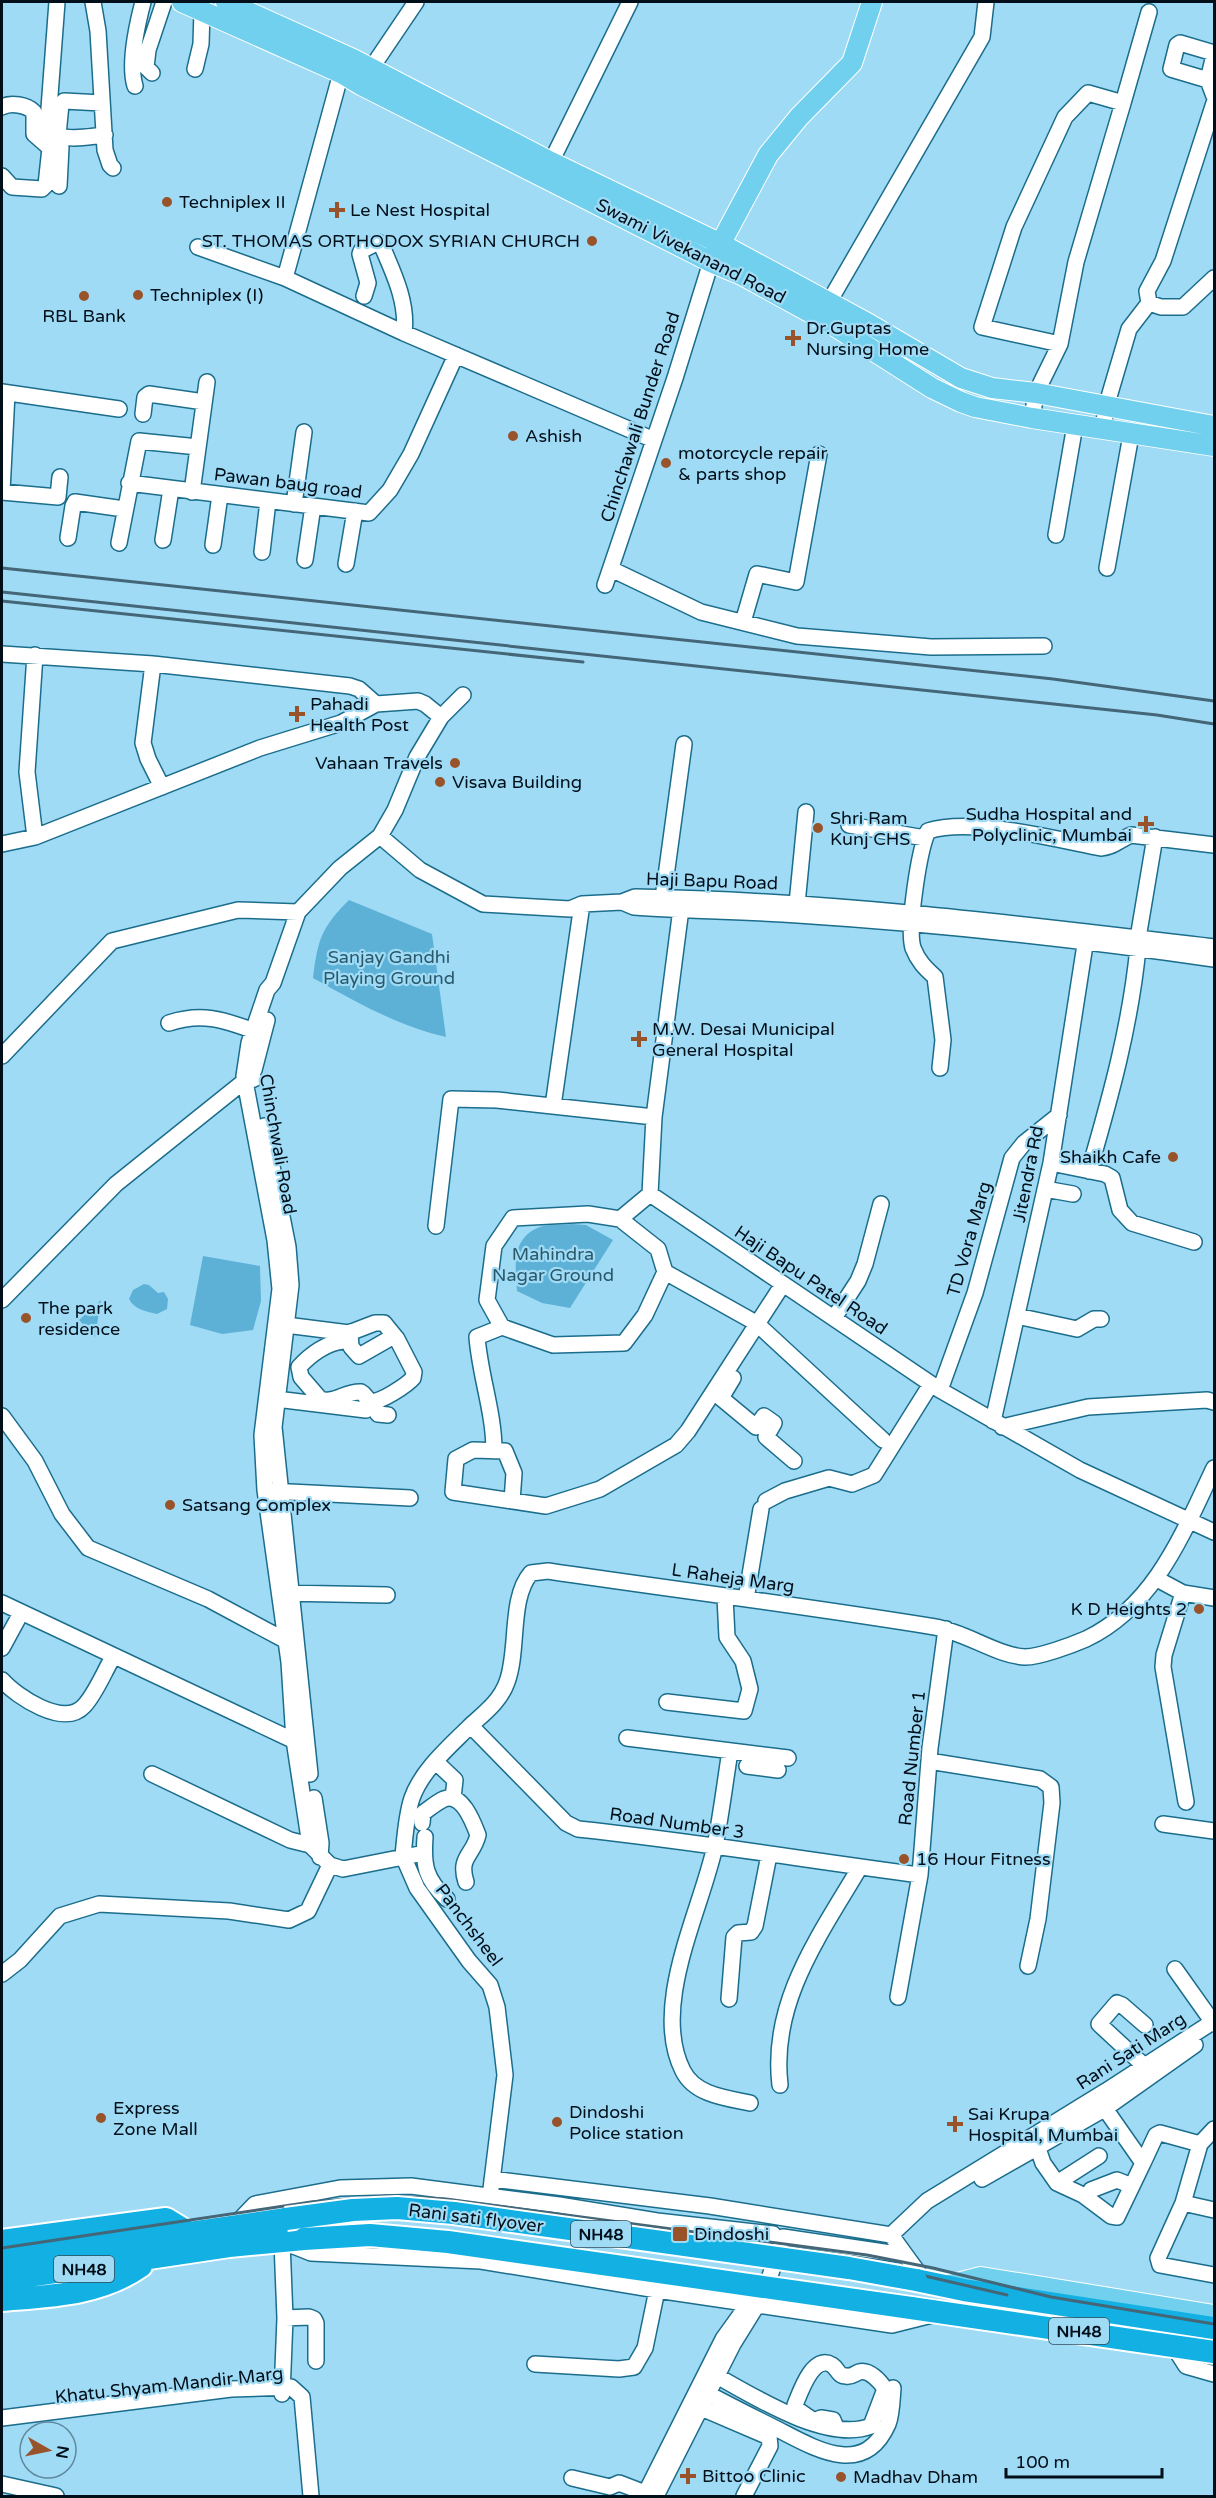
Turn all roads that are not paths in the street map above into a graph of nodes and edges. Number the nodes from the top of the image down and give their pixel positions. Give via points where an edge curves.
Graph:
1 (57, 2) edge
2 (93, 2) edge
3 (143, 2) edge
4 (164, 2) edge
5 (182, 2) edge
6 (226, 2) edge
7 (416, 2) edge
8 (630, 2) edge
9 (872, 2) edge
10 (986, 2) edge
11 (202, 11) junction
12 (1149, 12) dead end
13 (1213, 53) edge
14 (195, 69) dead end
15 (152, 73) dead end
16 (341, 73) junction
17 (365, 77) junction
18 (1206, 79) junction
19 (135, 86) dead end
20 (1215, 96) edge
21 (98, 103) junction
22 (1123, 103) junction
23 (1215, 103) edge
24 (2, 107) edge
25 (99, 135) junction
26 (551, 162) junction
27 (113, 168) dead end
28 (2, 176) edge
29 (59, 186) dead end
30 (721, 244) junction
31 (198, 247) dead end
32 (711, 262) junction
33 (285, 278) junction
34 (1212, 286) edge
35 (364, 296) dead end
36 (830, 302) junction
37 (1149, 303) junction
38 (404, 333) junction
39 (1060, 344) junction
40 (456, 355) junction
41 (207, 382) dead end
42 (4, 393) edge
43 (1036, 393) junction
44 (204, 402) junction
45 (1106, 407) junction
46 (118, 409) dead end
47 (142, 414) dead end
48 (1032, 418) junction
49 (1075, 425) junction
50 (1215, 426) edge
51 (1103, 429) junction
52 (304, 432) dead end
53 (1131, 435) junction
54 (654, 440) junction
55 (198, 447) junction
56 (1215, 447) edge
57 (819, 454) dead end
58 (60, 477) dead end
59 (129, 483) junction
60 (171, 489) junction
61 (2, 492) edge
62 (192, 492) junction
63 (220, 495) junction
64 (268, 501) junction
65 (294, 504) junction
66 (314, 506) junction
67 (124, 509) junction
68 (355, 511) junction
69 (1056, 535) dead end
70 (68, 538) dead end
71 (163, 540) dead end
72 (119, 543) dead end
73 (213, 545) dead end
74 (262, 552) dead end
75 (305, 560) dead end
76 (346, 564) dead end
77 (1107, 568) dead end
78 (610, 569) junction
79 (605, 585) dead end
80 (743, 622) junction
81 (1044, 646) dead end
82 (2, 654) edge
83 (35, 656) junction
84 (153, 664) junction
85 (464, 695) dead end
86 (376, 704) junction
87 (441, 717) junction
88 (684, 744) dead end
89 (162, 787) junction
90 (806, 812) dead end
91 (849, 825) dead end
92 (380, 836) junction
93 (35, 837) junction
94 (1155, 837) junction
95 (925, 838) junction
96 (2, 844) edge
97 (1215, 845) edge
98 (663, 898) junction
99 (643, 903) junction
100 (582, 904) junction
101 (682, 904) junction
102 (796, 910) junction
103 (298, 912) junction
104 (913, 919) junction
105 (1087, 937) junction
106 (1135, 943) junction
107 (1215, 947) edge
108 (1188, 950) junction
109 (1215, 959) edge
110 (169, 1023) dead end
111 (258, 1032) junction
112 (2, 1056) edge
113 (940, 1068) dead end
114 (250, 1080) junction
115 (553, 1106) junction
116 (1059, 1115) junction
117 (654, 1117) junction
118 (1051, 1163) junction
119 (1089, 1171) junction
120 (1045, 1189) junction
121 (650, 1194) junction
122 (1073, 1194) dead end
123 (273, 1196) junction
124 (881, 1204) dead end
125 (620, 1219) junction
126 (436, 1226) dead end
127 (1194, 1242) dead end
128 (665, 1272) junction
129 (783, 1284) junction
130 (2, 1300) edge
131 (1017, 1316) junction
132 (834, 1318) junction
133 (1101, 1319) dead end
134 (281, 1320) junction
135 (316, 1320) dead end
136 (502, 1327) junction
137 (760, 1327) junction
138 (394, 1336) junction
139 (347, 1337) junction
140 (936, 1387) junction
141 (272, 1399) junction
142 (1215, 1402) edge
143 (371, 1406) junction
144 (388, 1415) dead end
145 (2, 1416) edge
146 (997, 1424) junction
147 (883, 1440) dead end
148 (494, 1451) junction
149 (794, 1461) dead end
150 (1215, 1468) edge
151 (272, 1491) junction
152 (410, 1498) dead end
153 (512, 1501) junction
154 (1189, 1521) junction
155 (1215, 1532) edge
156 (1157, 1579) junction
157 (285, 1593) junction
158 (1183, 1593) junction
159 (387, 1595) dead end
160 (724, 1597) junction
161 (1215, 1598) edge
162 (746, 1599) junction
163 (2, 1603) edge
164 (21, 1613) junction
165 (946, 1629) junction
166 (291, 1643) junction
167 (2, 1648) edge
168 (113, 1657) junction
169 (2, 1680) edge
170 (667, 1702) dead end
171 (471, 1726) junction
172 (627, 1738) dead end
173 (300, 1743) junction
174 (730, 1751) junction
175 (929, 1761) junction
176 (436, 1762) junction
177 (747, 1766) dead end
178 (152, 1774) dead end
179 (453, 1798) junction
180 (1186, 1802) dead end
181 (1163, 1824) dead end
182 (1215, 1830) edge
183 (715, 1847) junction
184 (320, 1852) junction
185 (424, 1853) junction
186 (769, 1855) junction
187 (403, 1856) junction
188 (860, 1867) junction
189 (920, 1875) junction
190 (447, 1899) junction
191 (433, 1910) junction
192 (1028, 1966) dead end
193 (1175, 1969) dead end
194 (2, 1974) edge
195 (898, 1997) dead end
196 (729, 1999) dead end
197 (1214, 2024) edge
198 (1145, 2025) dead end
199 (1149, 2070) junction
200 (780, 2085) dead end
201 (1101, 2102) junction
202 (750, 2103) dead end
203 (1215, 2128) edge
204 (1035, 2140) junction
205 (1200, 2144) junction
206 (1100, 2156) dead end
207 (1143, 2163) junction
208 (1057, 2183) junction
209 (1132, 2186) junction
210 (492, 2187) junction
211 (1091, 2190) dead end
212 (1183, 2204) junction
213 (1215, 2210) edge
214 (774, 2226) junction
215 (231, 2237) junction
216 (287, 2242) junction
217 (897, 2245) junction
218 (154, 2257) junction
219 (6, 2264) edge
220 (1215, 2275) edge
221 (930, 2283) junction
222 (657, 2290) junction
223 (2, 2300) edge
224 (753, 2304) junction
225 (944, 2313) junction
226 (1215, 2315) edge
227 (285, 2318) junction
228 (1215, 2328) edge
229 (1172, 2344) junction
230 (1215, 2352) edge
231 (316, 2361) dead end
232 (535, 2364) dead end
233 (713, 2373) junction
234 (1215, 2374) edge
235 (893, 2388) dead end
236 (287, 2391) junction
237 (703, 2391) junction
238 (696, 2406) junction
239 (6, 2419) edge
240 (836, 2427) junction
241 (572, 2478) dead end
242 (2, 2484) edge
243 (648, 2495) edge
244 (56, 2496) edge
245 (311, 2496) edge
246 (744, 2496) edge

1 - 29 street via 47,135 61,147
2 - 21 street via 98,31
3 - 19 street via 136,28 132,76
4 - 15 street via 148,50 146,67
5 - 11 main road, Swami Vivekanand Road
6 - 17 main road, Swami Vivekanand Road via 353,59
7 - 17 street
8 - 26 street
9 - 30 main road via 852,63 768,155
10 - 36 street via 982,37
11 - 14 street
11 - 16 main road, Swami Vivekanand Road
12 - 22 street
13 - 18 street
13 - 18 street via 1180,44 1171,66
16 - 17 main road, Swami Vivekanand Road
16 - 33 street
17 - 26 main road, Swami Vivekanand Road
17 - 32 main road, Swami Vivekanand Road
18 - 20 street
21 - 25 street
21 - 25 street via 64,101 58,135
22 - 39 street via 1076,262
22 - 39 street via 1088,93 1065,117 1014,227 982,327
23 - 37 street via 1163,261 1147,291
24 - 28 street via 28,107 34,112 34,134 50,148 46,185 42,189 12,187
25 - 27 street
26 - 30 main road, Swami Vivekanand Road
30 - 32 main road
30 - 36 main road, Swami Vivekanand Road
31 - 33 street
32 - 48 main road, Swami Vivekanand Road via 833,325 932,388 975,407
32 - 54 street, Chinchawali Bunder Road
33 - 38 street
34 - 37 street via 1183,307
35 - 38 street via 368,283 361,250 378,242 398,284 405,315
36 - 43 main road, Swami Vivekanand Road via 961,378 992,388
37 - 45 street via 1129,329
38 - 40 street
39 - 43 street
40 - 54 street
40 - 68 street, Pawan baug road via 411,454 390,490 369,513
41 - 44 street
42 - 46 street
42 - 61 street
43 - 45 main road, Swami Vivekanand Road
43 - 48 street
44 - 47 street via 149,394
44 - 55 street
45 - 50 main road, Swami Vivekanand Road
45 - 51 street
48 - 49 main road, Swami Vivekanand Road
49 - 51 main road, Swami Vivekanand Road
49 - 69 street
51 - 53 main road, Swami Vivekanand Road
52 - 65 street
53 - 56 main road, Swami Vivekanand Road
53 - 77 street
54 - 78 street, Chinchawali Bunder Road
55 - 59 street via 141,439
55 - 62 street
57 - 80 street via 796,582 757,574
58 - 61 street via 58,497
59 - 60 street, Pawan baug road
59 - 67 street
60 - 62 street, Pawan baug road
60 - 71 street
62 - 63 street, Pawan baug road
63 - 64 street, Pawan baug road
63 - 73 street
64 - 65 street, Pawan baug road
64 - 74 street
65 - 66 street, Pawan baug road
66 - 68 street, Pawan baug road
66 - 75 street
67 - 70 street via 75,502
67 - 72 street
68 - 76 street
78 - 79 street, Chinchawali Bunder Road
78 - 80 street via 701,612
80 - 81 street via 797,636 931,647
82 - 83 street
83 - 84 street
83 - 93 street via 27,772
84 - 86 street via 350,686
84 - 89 street via 143,743
85 - 87 street
86 - 87 street via 418,701
86 - 89 street via 341,723 260,748
87 - 92 street via 417,757
88 - 98 street
89 - 93 street
90 - 102 street
91 - 95 street
92 - 100 street, Haji Bapu Road via 420,870 483,904 570,909
92 - 103 street via 340,867
93 - 96 street
94 - 95 street via 1131,835 1112,847 1101,848 964,825 928,831
94 - 97 street
94 - 106 street
95 - 104 street
98 - 99 street, Haji Bapu Road
98 - 101 street, Haji Bapu Road
99 - 100 street, Haji Bapu Road
99 - 101 street, Haji Bapu Road
100 - 115 street
101 - 102 street, Haji Bapu Road
101 - 117 street
102 - 104 street, Haji Bapu Road
103 - 111 street via 267,990
103 - 112 street via 238,910 112,941
104 - 105 street, Haji Bapu Road
104 - 113 street via 912,945 920,964 935,977 943,1040
105 - 106 street, Haji Bapu Road
105 - 116 street, Jitendra Rd
106 - 108 street, Haji Bapu Road
106 - 119 street via 1134,984 1118,1072
107 - 108 street, Haji Bapu Road
108 - 109 street, Haji Bapu Road
110 - 111 street via 182,1018 216,1017
111 - 114 street
114 - 123 street, Chinchwali Road
114 - 130 street via 116,1184
115 - 117 street
115 - 126 street via 451,1099
116 - 118 street, Jitendra Rd
116 - 140 street, TD Vora Marg via 1012,1158 975,1293
117 - 121 street
118 - 119 street
118 - 120 street, Jitendra Rd
119 - 127 street via 1112,1178 1120,1210 1132,1223
120 - 122 street
120 - 131 street, Jitendra Rd
121 - 125 street
121 - 129 street, Haji Bapu Patel Road
123 - 134 street, Chinchwali Road
123 - 134 street via 288,1247 291,1285
124 - 132 street via 858,1281
125 - 128 street via 658,1249
125 - 136 street via 588,1214 513,1218 494,1246 487,1300
128 - 136 street via 645,1314 624,1343 553,1345
128 - 137 street
129 - 132 street, Haji Bapu Patel Road
129 - 137 street
131 - 133 street via 1077,1329
131 - 146 street, Jitendra Rd
132 - 140 street, Haji Bapu Patel Road
134 - 135 street
134 - 139 street
134 - 141 street
136 - 148 street via 477,1337 479,1366 494,1425
137 - 147 street
137 - 149 street via 721,1398 756,1427 764,1416 774,1423 766,1437
137 - 153 street via 676,1445 578,1498 546,1506
138 - 139 street via 384,1323 375,1323
138 - 139 street via 359,1356
138 - 143 street via 414,1372 413,1378
139 - 143 street via 308,1357 300,1367 301,1377 324,1401 336,1400 351,1391 361,1392
140 - 146 street, Haji Bapu Patel Road
140 - 162 street, TD Vora Marg via 874,1475 852,1484 829,1478 784,1491 763,1505
141 - 143 street
141 - 151 street
142 - 146 street via 1088,1407
143 - 144 street via 378,1414
145 - 166 street via 35,1461 62,1514 88,1548 208,1599
146 - 154 street, Haji Bapu Patel Road via 1080,1470
148 - 153 street via 505,1451 514,1473
148 - 153 street via 472,1450 456,1459 453,1492
150 - 154 street, L Raheja Marg
151 - 152 street
151 - 157 street
154 - 155 street, Haji Bapu Patel Road
154 - 156 street, L Raheja Marg
156 - 158 street
156 - 165 street, L Raheja Marg via 1130,1610 1086,1639 1046,1653 1026,1657 1007,1653
157 - 159 street
157 - 166 street
158 - 161 street
158 - 180 street via 1163,1667
160 - 162 street, L Raheja Marg
160 - 170 street via 726,1637 743,1661 750,1689 744,1711
160 - 171 street, L Raheja Marg via 548,1571 531,1573 524,1581 506,1685 484,1716
162 - 165 street, L Raheja Marg
163 - 164 street
164 - 167 street
164 - 168 street
165 - 175 street, Road Number 1
166 - 173 street via 289,1662
168 - 169 street via 84,1706 73,1714 57,1714 36,1705 9,1689
168 - 173 street
171 - 176 street, L Raheja Marg
171 - 183 street, Road Number 3 via 566,1823 578,1829
172 - 174 street
173 - 184 street
174 - 177 street via 774,1763
174 - 183 street
175 - 189 street, Road Number 1
175 - 192 street via 1040,1779 1051,1787 1038,1919
176 - 179 street via 455,1780
176 - 187 street, L Raheja Marg via 412,1797
178 - 184 street
179 - 185 street via 443,1799 423,1813
179 - 190 street via 461,1803 478,1835 476,1846 464,1860 463,1872 468,1880
181 - 182 street
183 - 186 street, Road Number 3
183 - 202 street via 679,1962 671,2029 683,2072 695,2086 714,2096
184 - 187 street via 343,1869
184 - 194 street via 308,1911 289,1920 229,1911 99,1904 60,1916
185 - 187 street
185 - 190 street via 425,1869 433,1887
186 - 188 street, Road Number 3
186 - 196 street via 755,1926 751,1932 734,1937
187 - 191 street, Panchsheel via 417,1888
188 - 189 street, Road Number 3
188 - 200 street via 803,1965 787,2008 779,2035
189 - 195 street, Road Number 1
190 - 191 street
191 - 210 street, Panchsheel via 490,1986 497,2007 505,2076
193 - 197 street
197 - 199 street, Rani Sati Marg
198 - 199 street via 1119,2004 1113,2005 1099,2024
199 - 201 street, Rani Sati Marg
201 - 204 street, Rani Sati Marg
201 - 207 street
203 - 205 street
204 - 208 street via 1043,2163
204 - 217 street, Rani Sati Marg via 932,2210
205 - 207 street via 1160,2133
205 - 212 street
206 - 208 street
207 - 209 street
208 - 209 street via 1083,2194 1111,2217 1117,2217
209 - 211 street via 1118,2180
210 - 214 street
210 - 214 street via 657,2222
210 - 215 street via 340,2188 255,2204
212 - 213 street
212 - 220 street via 1158,2259 1160,2265
214 - 217 street
214 - 224 street
215 - 216 highway, NH48
215 - 218 highway, NH48
215 - 219 highway, NH48 via 189,2233
215 - 221 highway, Rani sati flyover / NH48, bridge via 286,2219 397,2208 849,2268
216 - 222 street via 311,2253 481,2261
216 - 225 highway, Rani sati flyover / NH48, bridge via 370,2235 448,2242
216 - 227 street
217 - 221 street
217 - 224 street via 783,2237 764,2294
218 - 219 highway, NH48
218 - 223 highway via 96,2288 66,2295
221 - 226 main road via 981,2277
221 - 228 highway, NH48
222 - 224 street
222 - 232 street via 645,2348 634,2367
224 - 225 street via 892,2325
224 - 233 street
225 - 229 highway, NH48
227 - 231 street via 314,2319
227 - 236 street
229 - 230 highway, NH48
229 - 234 street via 1186,2366
233 - 237 street
233 - 240 street via 802,2420
235 - 237 street via 888,2423 875,2443 862,2453 843,2456 816,2450
236 - 239 street, Khatu Shyam Mandir Marg via 231,2393
236 - 245 street via 302,2397
237 - 238 street
238 - 243 street
238 - 246 street via 770,2437 770,2446
240 - 240 street via 872,2426 885,2389 868,2372 848,2377 823,2363 810,2373 795,2405 809,2420 827,2418
241 - 243 street via 610,2487 619,2483
242 - 244 street

